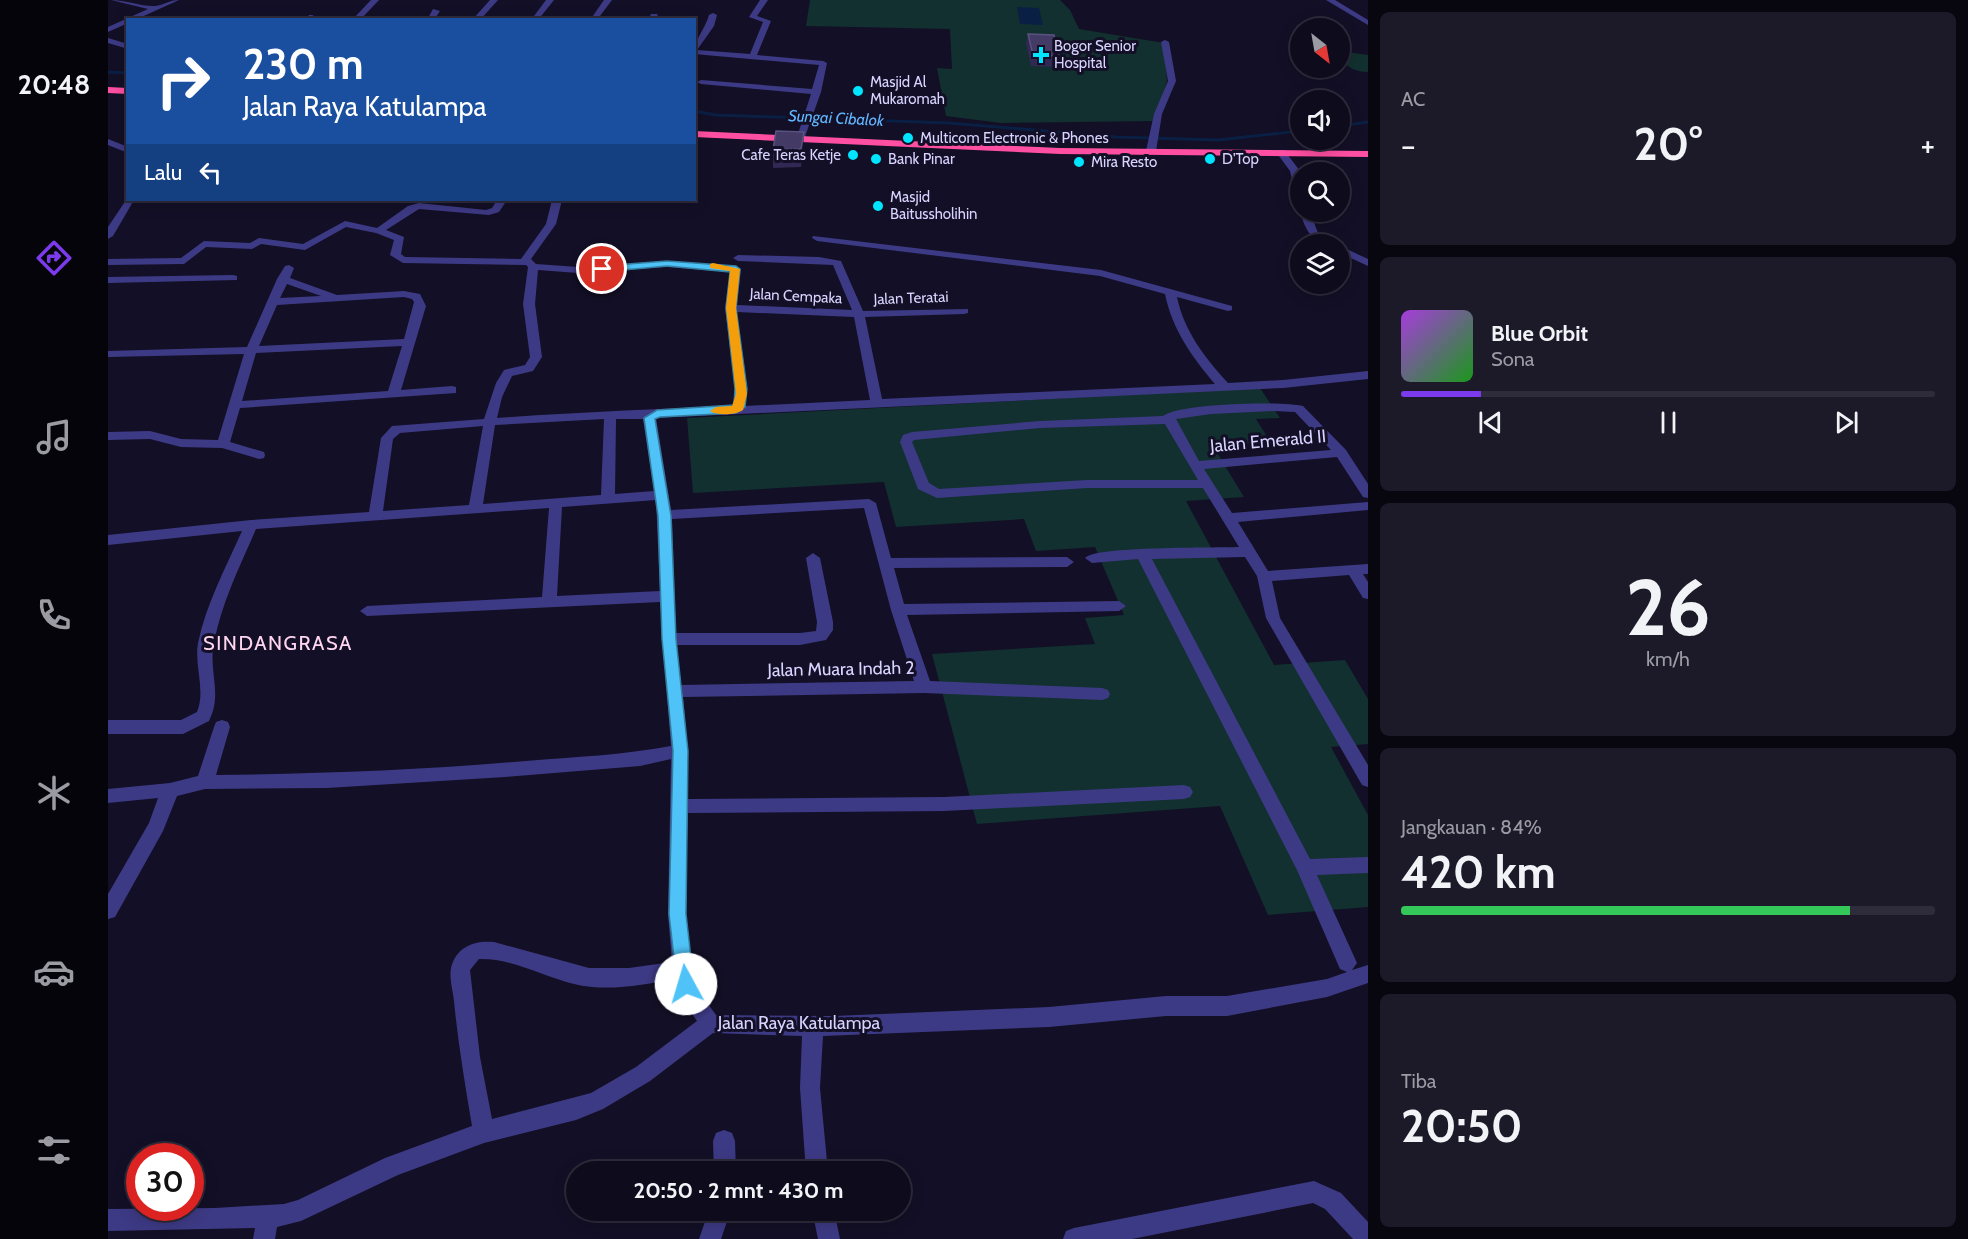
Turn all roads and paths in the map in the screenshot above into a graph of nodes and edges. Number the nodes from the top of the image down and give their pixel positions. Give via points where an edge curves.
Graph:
1 (115, 0) edge
2 (175, 0) edge
3 (375, 0) edge
4 (494, 0) edge
5 (550, 0) edge
6 (608, 0) edge
7 (764, 0) edge
8 (1330, 0) edge
9 (155, 8) junction
10 (436, 11) dead end
11 (713, 15) dead end
12 (132, 18) edge
13 (356, 18) edge
14 (431, 18) edge
15 (477, 18) edge
16 (536, 18) edge
17 (594, 18) edge
18 (126, 21) edge
19 (1368, 23) edge
20 (108, 30) edge
21 (108, 40) edge
22 (1164, 42) dead end
23 (126, 46) edge
24 (696, 48) edge
25 (696, 51) edge
26 (753, 56) junction
27 (701, 82) dead end
28 (108, 90) edge
29 (126, 91) edge
30 (817, 92) junction
31 (696, 134) edge
32 (800, 140) junction
33 (108, 142) edge
34 (1154, 142) junction
35 (126, 149) edge
36 (1281, 153) junction
37 (1368, 154) edge
38 (1290, 165) edge
39 (128, 201) edge
40 (501, 201) edge
41 (557, 201) edge
42 (379, 231) junction
43 (108, 236) edge
44 (817, 238) dead end
45 (1350, 254) edge
46 (738, 258) dead end
47 (108, 262) edge
48 (1368, 263) edge
49 (530, 265) junction
50 (290, 268) dead end
51 (233, 278) dead end
52 (282, 279) junction
53 (108, 280) edge
54 (1170, 291) junction
55 (341, 298) junction
56 (273, 302) junction
57 (731, 308) junction
58 (1228, 308) dead end
59 (964, 311) dead end
60 (859, 314) junction
61 (408, 342) junction
62 (251, 350) junction
63 (108, 354) edge
64 (1368, 375) edge
65 (1224, 386) junction
66 (452, 390) dead end
67 (393, 395) junction
68 (877, 403) junction
69 (236, 405) junction
70 (737, 410) junction
71 (610, 415) junction
72 (651, 415) junction
73 (1168, 420) junction
74 (490, 422) junction
75 (108, 436) edge
76 (223, 444) junction
77 (1341, 453) junction
78 (258, 455) dead end
79 (1198, 465) junction
80 (1209, 484) junction
81 (1368, 494) edge
82 (661, 495) junction
83 (608, 498) junction
84 (555, 502) junction
85 (1368, 506) edge
86 (475, 508) junction
87 (375, 516) junction
88 (665, 516) junction
89 (1229, 518) junction
90 (251, 525) junction
91 (108, 540) edge
92 (1248, 552) junction
93 (1142, 554) junction
94 (813, 558) dead end
95 (1092, 558) dead end
96 (1067, 562) dead end
97 (885, 563) junction
98 (1368, 569) edge
99 (1353, 570) junction
100 (1263, 576) junction
101 (1368, 594) edge
102 (666, 596) junction
103 (549, 603) junction
104 (1119, 606) dead end
105 (367, 610) dead end
106 (898, 610) junction
107 (669, 639) junction
108 (924, 687) junction
109 (675, 691) junction
110 (1102, 694) dead end
111 (108, 727) edge
112 (222, 727) dead end
113 (680, 751) junction
114 (1368, 780) edge
115 (205, 782) junction
116 (170, 790) junction
117 (1184, 792) dead end
118 (108, 796) edge
119 (681, 806) junction
120 (1368, 865) edge
121 (1305, 867) junction
122 (108, 911) edge
123 (1347, 963) dead end
124 (682, 969) junction
125 (1368, 974) edge
126 (710, 1023) junction
127 (813, 1027) junction
128 (484, 1132) junction
129 (724, 1141) dead end
130 (725, 1161) edge
131 (816, 1161) edge
132 (268, 1215) junction
133 (108, 1220) edge
134 (716, 1221) edge
135 (825, 1221) edge
136 (1368, 1238) edge
137 (264, 1239) edge
138 (710, 1239) edge
139 (829, 1239) edge
140 (1074, 1239) edge

1 - 9 street
2 - 9 street
3 - 13 street
4 - 15 street
5 - 16 street
6 - 17 street
7 - 26 street via 753,17 767,21
8 - 19 street
9 - 12 street
10 - 14 street
11 - 24 street
18 - 20 street
21 - 23 street
22 - 34 street via 1172,76 1158,114
25 - 26 street
26 - 30 street via 823,63
27 - 30 street
28 - 29 highway
30 - 32 street
31 - 32 highway
32 - 34 highway via 1060,151
33 - 35 street
34 - 36 highway
36 - 37 highway
36 - 38 street
39 - 43 street
40 - 42 street via 496,210 486,213 415,207
41 - 49 street via 551,224 527,257
42 - 47 street via 345,224 305,247 259,241 252,246 204,244 184,261
42 - 49 street via 400,239 395,255 403,260
44 - 54 street via 1114,275
45 - 48 street
46 - 60 street via 835,262
49 - 57 street via 578,270 667,264 733,268 736,269
49 - 74 street via 529,304 536,357 529,368 503,378
50 - 52 street
51 - 53 street
52 - 55 street
52 - 56 street
54 - 58 street
54 - 65 street via 1180,327
55 - 56 street
55 - 61 street via 416,296 420,302
56 - 62 street
57 - 60 street, Jalan Cempaka
57 - 70 street via 741,394
59 - 60 street, Jalan Teratai
60 - 68 street
61 - 62 street
61 - 67 street
62 - 63 street
62 - 69 street
64 - 65 street
65 - 68 street
66 - 67 street
67 - 69 street
68 - 70 street
69 - 76 street
70 - 72 street
71 - 72 street
71 - 74 street
71 - 83 street
72 - 82 street, Jalan Raya Katulampa via 649,428
73 - 77 street via 1184,413 1297,408
73 - 79 street
73 - 80 street via 1015,425 912,436 906,442 923,486 937,494 1087,484
74 - 86 street
74 - 87 street via 392,431 387,438
75 - 76 street via 143,435 182,443
76 - 78 street
77 - 79 street, Jalan Emerald II
77 - 81 street
79 - 80 street
80 - 89 street
82 - 83 street
82 - 88 street, Jalan Raya Katulampa
83 - 84 street
84 - 86 street
84 - 103 street
85 - 89 street
86 - 87 street
87 - 90 street
88 - 97 street, Jalan Muara Indah 2 via 869,503
88 - 102 street, Jalan Raya Katulampa
89 - 92 street
90 - 91 street
90 - 111 street via 205,651 210,700 203,716 183,727
92 - 93 street
92 - 100 street
93 - 95 street
93 - 121 street
94 - 107 street via 825,622 821,636
96 - 97 street
97 - 106 street, Jalan Muara Indah 2
98 - 99 street
99 - 100 street
99 - 101 street
100 - 114 street via 1273,618
102 - 103 street
102 - 107 street, Jalan Raya Katulampa
103 - 105 street
104 - 106 street
106 - 108 street, Jalan Muara Indah 2
107 - 109 street, Jalan Raya Katulampa
108 - 109 street, Jalan Muara Indah 2
108 - 110 street
109 - 113 street, Jalan Raya Katulampa
112 - 115 street
113 - 115 street via 640,759 327,782
113 - 119 street, Jalan Raya Katulampa
115 - 116 street
116 - 118 street
116 - 122 street via 157,826
117 - 119 street via 944,804
119 - 124 street, Jalan Raya Katulampa via 677,914
120 - 121 street
121 - 123 street
124 - 126 street, Jalan Raya Katulampa via 690,994
124 - 128 street via 606,978 579,976 481,950 470,954 460,970
125 - 127 street, Jalan Raya Katulampa via 1326,988 1227,1006 1166,1006 1049,1017
126 - 127 street, Jalan Raya Katulampa
126 - 128 street via 643,1074 596,1102
127 - 131 street via 810,1088
128 - 132 street via 393,1166 314,1205 284,1215
129 - 130 street
132 - 133 street
132 - 137 street
134 - 138 street
135 - 139 street
136 - 140 street via 1333,1201 1314,1192

